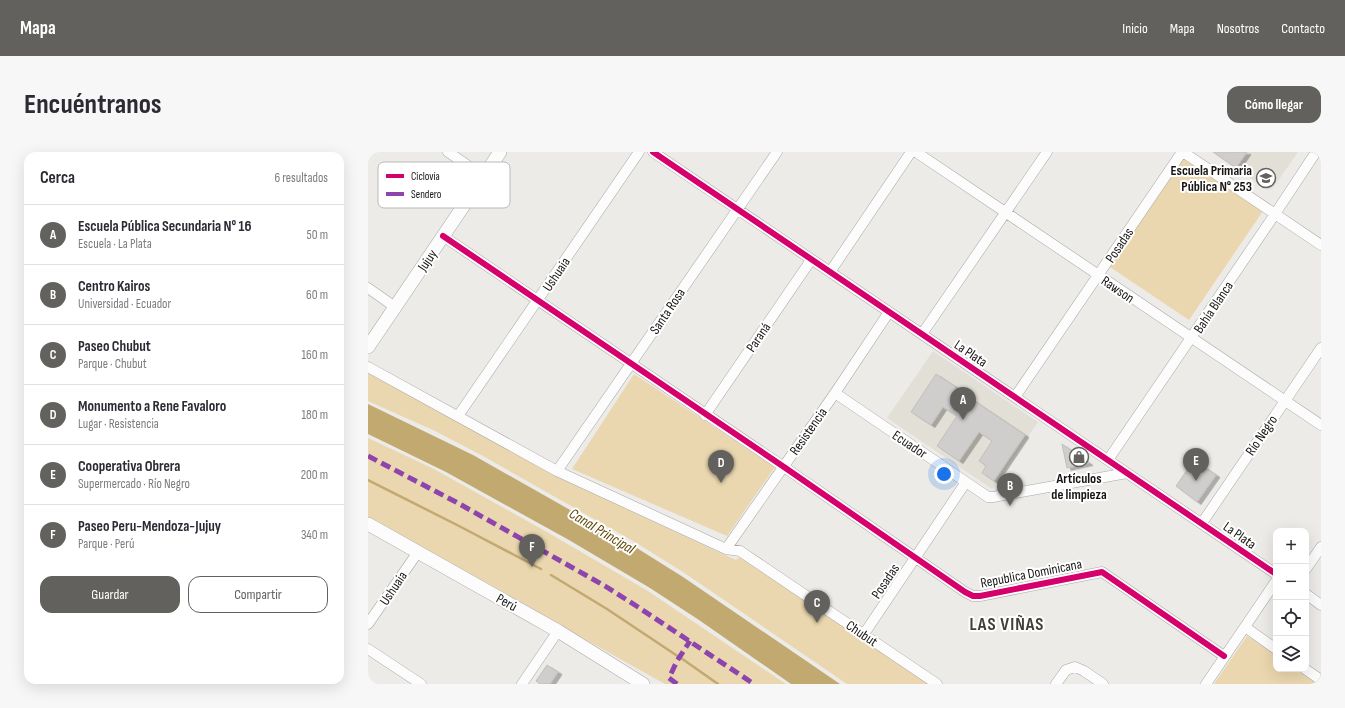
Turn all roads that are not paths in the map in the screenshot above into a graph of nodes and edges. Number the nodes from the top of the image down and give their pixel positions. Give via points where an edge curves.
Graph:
1 (448, 152) edge
2 (500, 152) edge
3 (639, 152) edge
4 (653, 152) edge
5 (777, 152) edge
6 (911, 152) edge
7 (916, 152) edge
8 (1047, 152) edge
9 (1183, 152) edge
10 (1316, 152) edge
11 (463, 162) edge
12 (493, 162) edge
13 (462, 208) edge
14 (738, 210) junction
15 (1006, 213) junction
16 (1276, 214) junction
17 (443, 236) junction
18 (1321, 245) edge
19 (811, 260) junction
20 (830, 272) junction
21 (1099, 276) junction
22 (368, 288) edge
23 (538, 301) junction
24 (395, 307) junction
25 (889, 312) junction
26 (922, 334) junction
27 (1191, 338) junction
28 (368, 347) edge
29 (1321, 348) edge
30 (631, 364) junction
31 (368, 367) edge
32 (834, 393) junction
33 (1015, 397) junction
34 (1285, 400) junction
35 (706, 415) junction
36 (458, 416) junction
37 (1321, 425) edge
38 (1108, 460) junction
39 (784, 466) junction
40 (557, 471) junction
41 (1127, 473) junction
42 (966, 482) junction
43 (1202, 523) junction
44 (368, 524) edge
45 (1321, 547) edge
46 (726, 550) junction
47 (418, 552) junction
48 (914, 558) junction
49 (1309, 565) edge
50 (1273, 572) edge
51 (1273, 584) edge
52 (1309, 596) edge
53 (1321, 605) edge
54 (368, 624) edge
55 (1244, 628) junction
56 (558, 631) junction
57 (864, 634) junction
58 (1273, 647) edge
59 (368, 649) edge
60 (1224, 656) junction
61 (1309, 671) edge
62 (1321, 680) edge
63 (421, 684) edge
64 (522, 684) edge
65 (643, 684) edge
66 (937, 684) edge
67 (1056, 684) edge
68 (1103, 684) edge
69 (1206, 684) edge

1 - 11 street
2 - 12 main road, Jujuy
3 - 23 street, Ushuaia
4 - 14 street, La Plata
5 - 14 street, Santa Rosa
6 - 20 street
7 - 15 street, Rawson
8 - 15 street
9 - 16 street
9 - 21 street, Posadas
10 - 16 street, Bahía Blanca
13 - 17 main road, Jujuy
14 - 19 street, La Plata
14 - 30 street, Santa Rosa
15 - 21 street, Rawson
15 - 26 street
16 - 18 street
16 - 27 street, Bahía Blanca
17 - 23 street, Republica Dominicana
17 - 24 main road, Jujuy
19 - 20 street, La Plata
19 - 35 street, Paraná
20 - 25 street, La Plata
21 - 27 street, Rawson
21 - 33 street, Posadas
22 - 24 street
23 - 30 street, Republica Dominicana
23 - 36 street, Ushuaia
24 - 28 main road, Jujuy
25 - 26 street, La Plata
25 - 32 street, Resistencia
26 - 33 street, La Plata
27 - 34 street, Rawson
27 - 38 street, Bahía Blanca
29 - 34 street, Río Negro
30 - 35 street, Republica Dominicana
30 - 40 street, Santa Rosa
31 - 36 street, Chubut
32 - 39 street, Resistencia
32 - 42 street, Ecuador
33 - 38 street, La Plata
34 - 37 street, Rawson
34 - 43 street, Río Negro
35 - 39 street, Republica Dominicana
36 - 40 street, Chubut
38 - 41 street, La Plata
39 - 46 street, Resistencia
39 - 48 street, Republica Dominicana
40 - 46 street, Chubut
41 - 42 street, Ecuador via 993,497 988,497
41 - 43 street, La Plata
42 - 48 street, Posadas
43 - 50 street, La Plata
44 - 47 main road, Perú
45 - 49 street
46 - 57 street, Chubut via 740,550
47 - 54 street, Ushuaia
47 - 56 main road, Perú
48 - 57 street, Posadas
48 - 60 street, Republica Dominicana via 973,596 1102,572
51 - 55 street
52 - 53 street
55 - 58 street
55 - 60 street
56 - 64 street
56 - 65 main road, Perú
57 - 66 street, Chubut
59 - 63 street
60 - 69 street
61 - 62 street
67 - 68 street via 1066,670 1075,667

